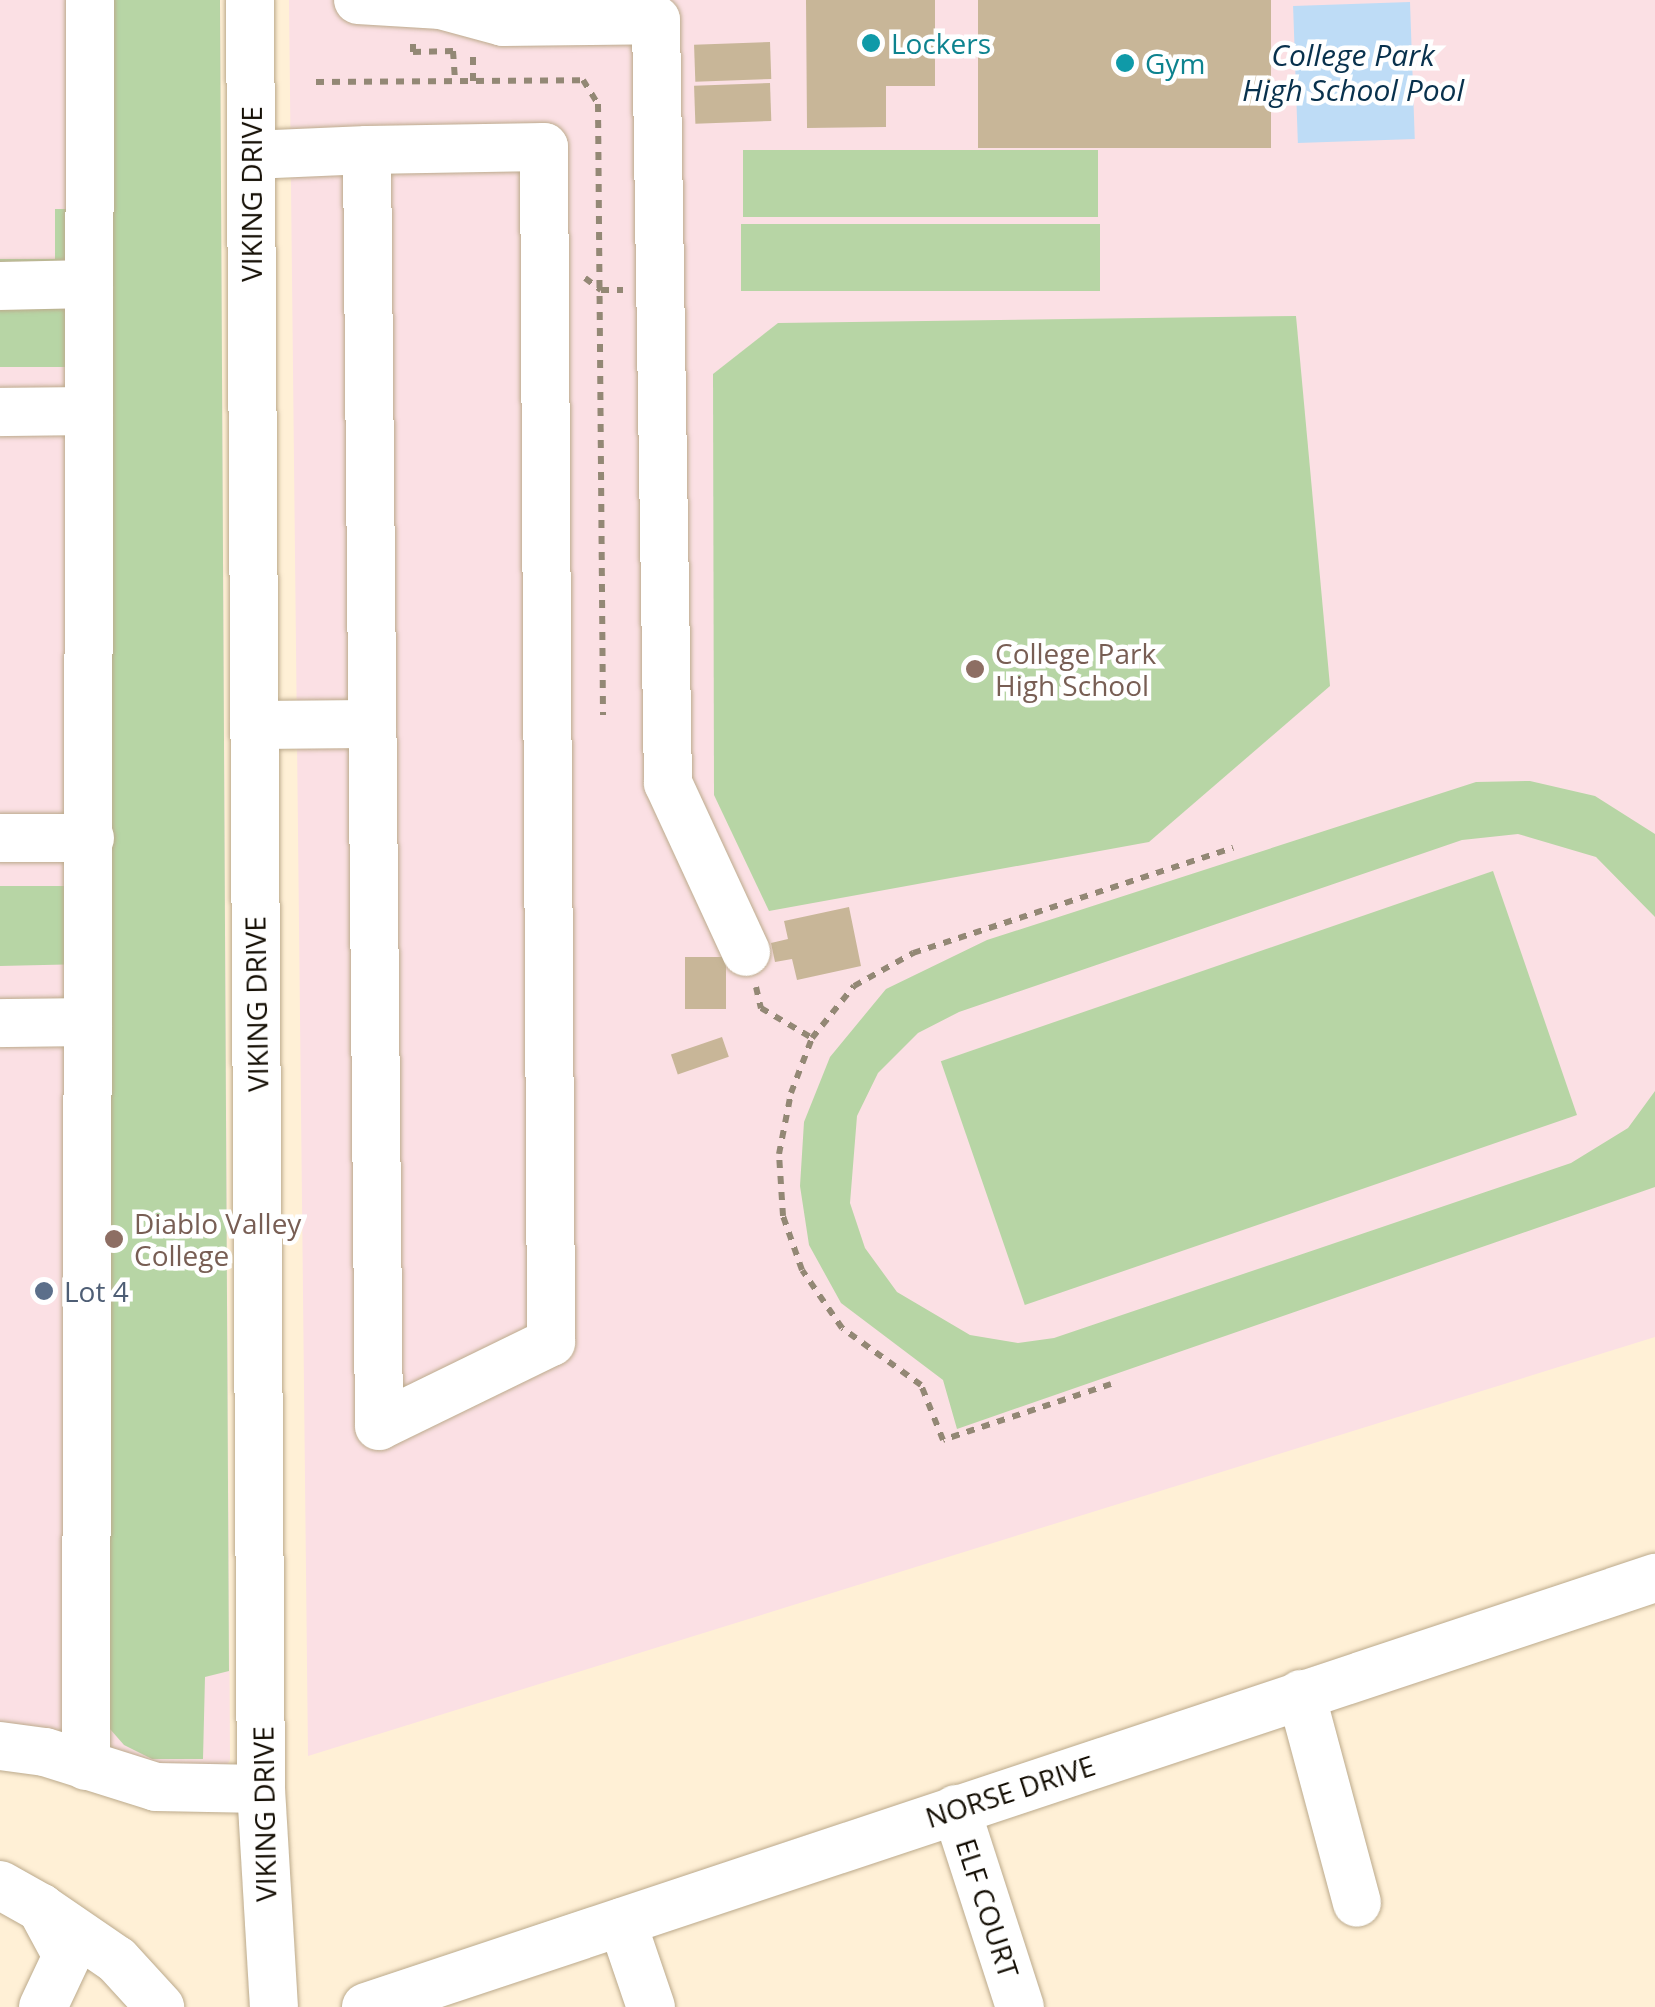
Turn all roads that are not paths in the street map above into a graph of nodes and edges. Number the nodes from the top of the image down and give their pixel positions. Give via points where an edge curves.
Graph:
1 (90, 0) edge
2 (250, 0) edge
3 (358, 0) edge
4 (368, 150) junction
5 (250, 155) junction
6 (89, 284) junction
7 (0, 286) edge
8 (90, 411) junction
9 (0, 412) edge
10 (372, 724) junction
11 (254, 725) junction
12 (0, 838) edge
13 (90, 838) junction
14 (746, 952) road end
15 (88, 1022) junction
16 (0, 1023) edge
17 (1655, 1578) edge
18 (1300, 1694) junction
19 (0, 1746) edge
20 (86, 1766) junction
21 (261, 1789) junction
22 (956, 1809) junction
23 (0, 1885) edge
24 (1357, 1903) dead end
25 (41, 1908) junction
26 (622, 1922) junction
27 (117, 1960) junction
28 (45, 2007) edge
29 (160, 2007) edge
30 (274, 2007) edge
31 (366, 2007) edge
32 (651, 2007) edge
33 (1020, 2007) edge

1 - 6 street
2 - 5 street, VIKING DRIVE
3 - 14 street via 441,5 503,22 656,20 668,783
4 - 5 street
4 - 10 street
4 - 10 street via 544,147 550,1342 379,1426
5 - 11 street, VIKING DRIVE
6 - 7 street
6 - 8 street
8 - 9 street
8 - 13 street
10 - 11 street
11 - 21 street, VIKING DRIVE
12 - 13 street
13 - 15 street
15 - 16 street
15 - 20 street
17 - 18 street, NORSE DRIVE
18 - 22 street, NORSE DRIVE
18 - 24 street
19 - 20 street
20 - 21 street via 156,1787
21 - 30 street, VIKING DRIVE
22 - 26 street, NORSE DRIVE
22 - 33 street, ELF COURT
23 - 25 street
25 - 27 street
25 - 28 street via 67,1956
26 - 31 street, NORSE DRIVE
26 - 32 street
27 - 28 street
27 - 29 street

